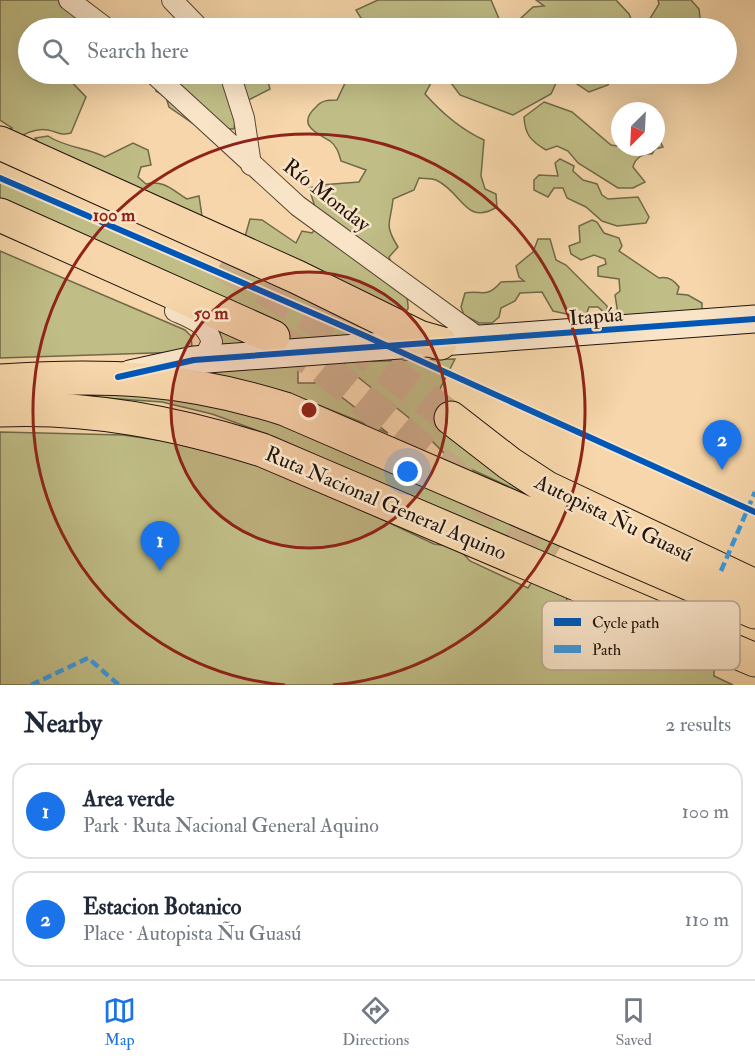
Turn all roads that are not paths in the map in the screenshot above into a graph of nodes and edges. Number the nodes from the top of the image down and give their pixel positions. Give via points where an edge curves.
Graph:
1 (69, 0) edge
2 (172, 0) edge
3 (93, 18) edge
4 (189, 18) edge
5 (165, 84) edge
6 (234, 84) edge
7 (0, 143) edge
8 (0, 162) edge
9 (251, 165) junction
10 (0, 214) edge
11 (0, 233) edge
12 (221, 263) tunnel mouth
13 (755, 319) edge
14 (273, 337) tunnel mouth
15 (483, 340) junction
16 (441, 343) junction
17 (194, 360) junction
18 (118, 377) junction
19 (0, 381) edge
20 (0, 410) edge
21 (451, 418) tunnel mouth
22 (558, 551) tunnel mouth
23 (755, 586) edge
24 (616, 601) edge
25 (670, 601) edge
26 (730, 601) edge
27 (740, 606) edge
28 (755, 612) edge
29 (740, 632) edge
30 (755, 639) edge
31 (740, 654) edge
32 (755, 660) edge

1 - 3 street
2 - 4 street
5 - 9 street, Río Monday
6 - 9 street
7 - 16 highway via 297,277 419,337
8 - 12 highway
9 - 15 street, Río Monday via 298,206
10 - 14 highway
11 - 17 street via 198,321 208,330 212,342 206,354
13 - 15 street, Itapúa
15 - 16 street, Itapúa
16 - 17 street, Itapúa
17 - 18 street, Itapúa
18 - 19 highway
18 - 26 highway via 205,387 285,409
20 - 24 highway, Ruta Nacional General Aquino via 121,416 186,428 262,450
21 - 23 highway, Autopista Ñu Guasú via 548,488
22 - 25 highway
27 - 28 highway
29 - 30 highway
31 - 32 highway, Ruta Nacional General Aquino

